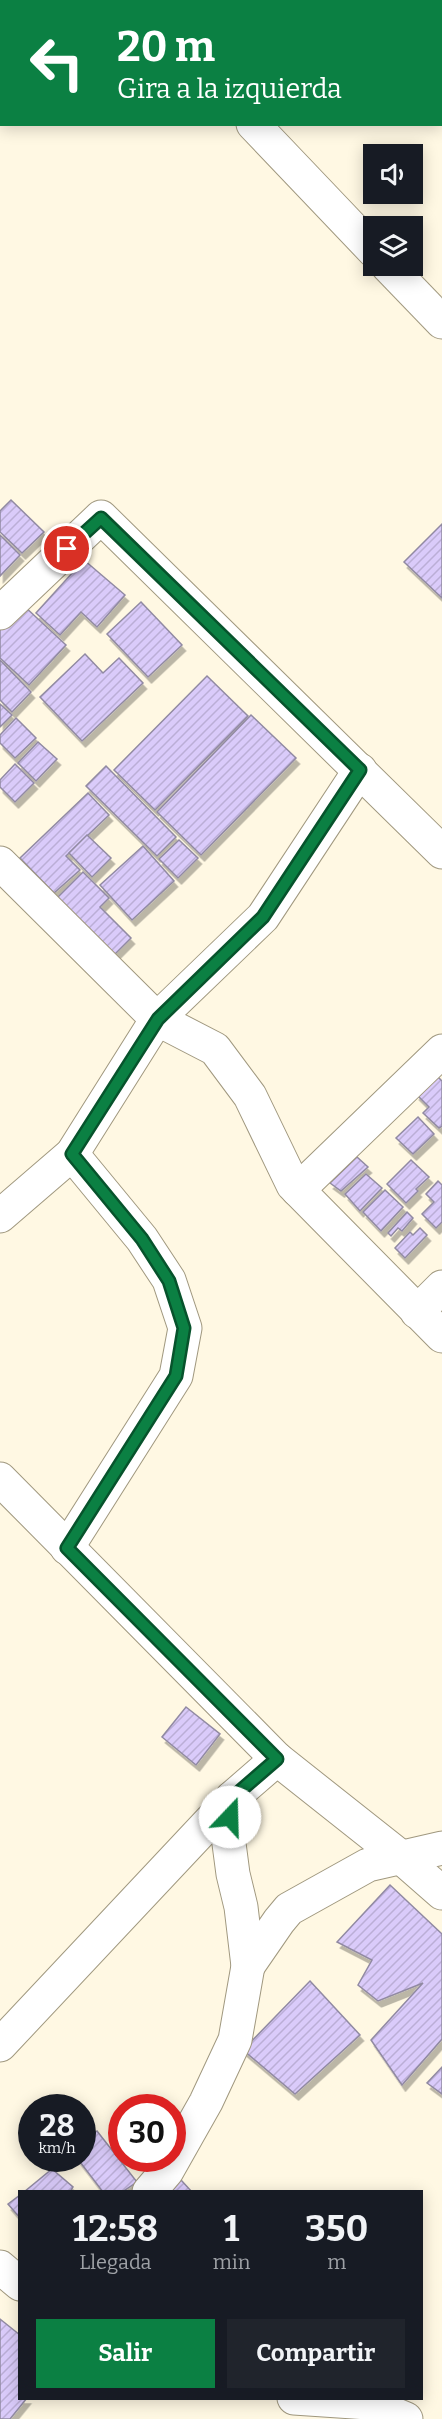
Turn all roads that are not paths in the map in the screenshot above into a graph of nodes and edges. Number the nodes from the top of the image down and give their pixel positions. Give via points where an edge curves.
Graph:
1 (256, 126) edge
2 (363, 238) edge
3 (398, 276) edge
4 (442, 322) edge
5 (0, 613) edge
6 (360, 770) junction
7 (436, 833) edge
8 (0, 863) edge
9 (158, 1019) junction
10 (442, 1051) edge
11 (72, 1154) junction
12 (298, 1190) junction
13 (0, 1216) edge
14 (442, 1287) edge
15 (417, 1311) junction
16 (442, 1336) edge
17 (0, 1479) edge
18 (12, 1510) edge
19 (67, 1548) junction
20 (277, 1759) junction
21 (232, 1798) junction
22 (442, 1848) edge
23 (402, 1858) junction
24 (442, 1893) edge
25 (248, 1966) junction
26 (0, 2045) edge
27 (151, 2190) edge
28 (0, 2266) edge
29 (18, 2282) edge
30 (324, 2400) edge
31 (406, 2419) edge

1 - 2 street
3 - 4 street
5 - 6 street via 101,518
6 - 7 street
6 - 9 street via 263,917
8 - 9 street
9 - 11 street
9 - 12 street via 215,1049 250,1096
10 - 12 street
11 - 13 street
11 - 19 street via 142,1239 169,1281 184,1328 176,1376
12 - 15 street
14 - 15 street
15 - 16 street
17 - 18 street
18 - 19 street
19 - 20 street
20 - 21 street
20 - 23 street
21 - 25 street via 228,1836
21 - 26 street
22 - 23 street
23 - 24 street
23 - 25 street via 368,1865 289,1909
25 - 27 street via 235,2040 206,2102 167,2171
28 - 29 street
30 - 31 street via 368,2403

